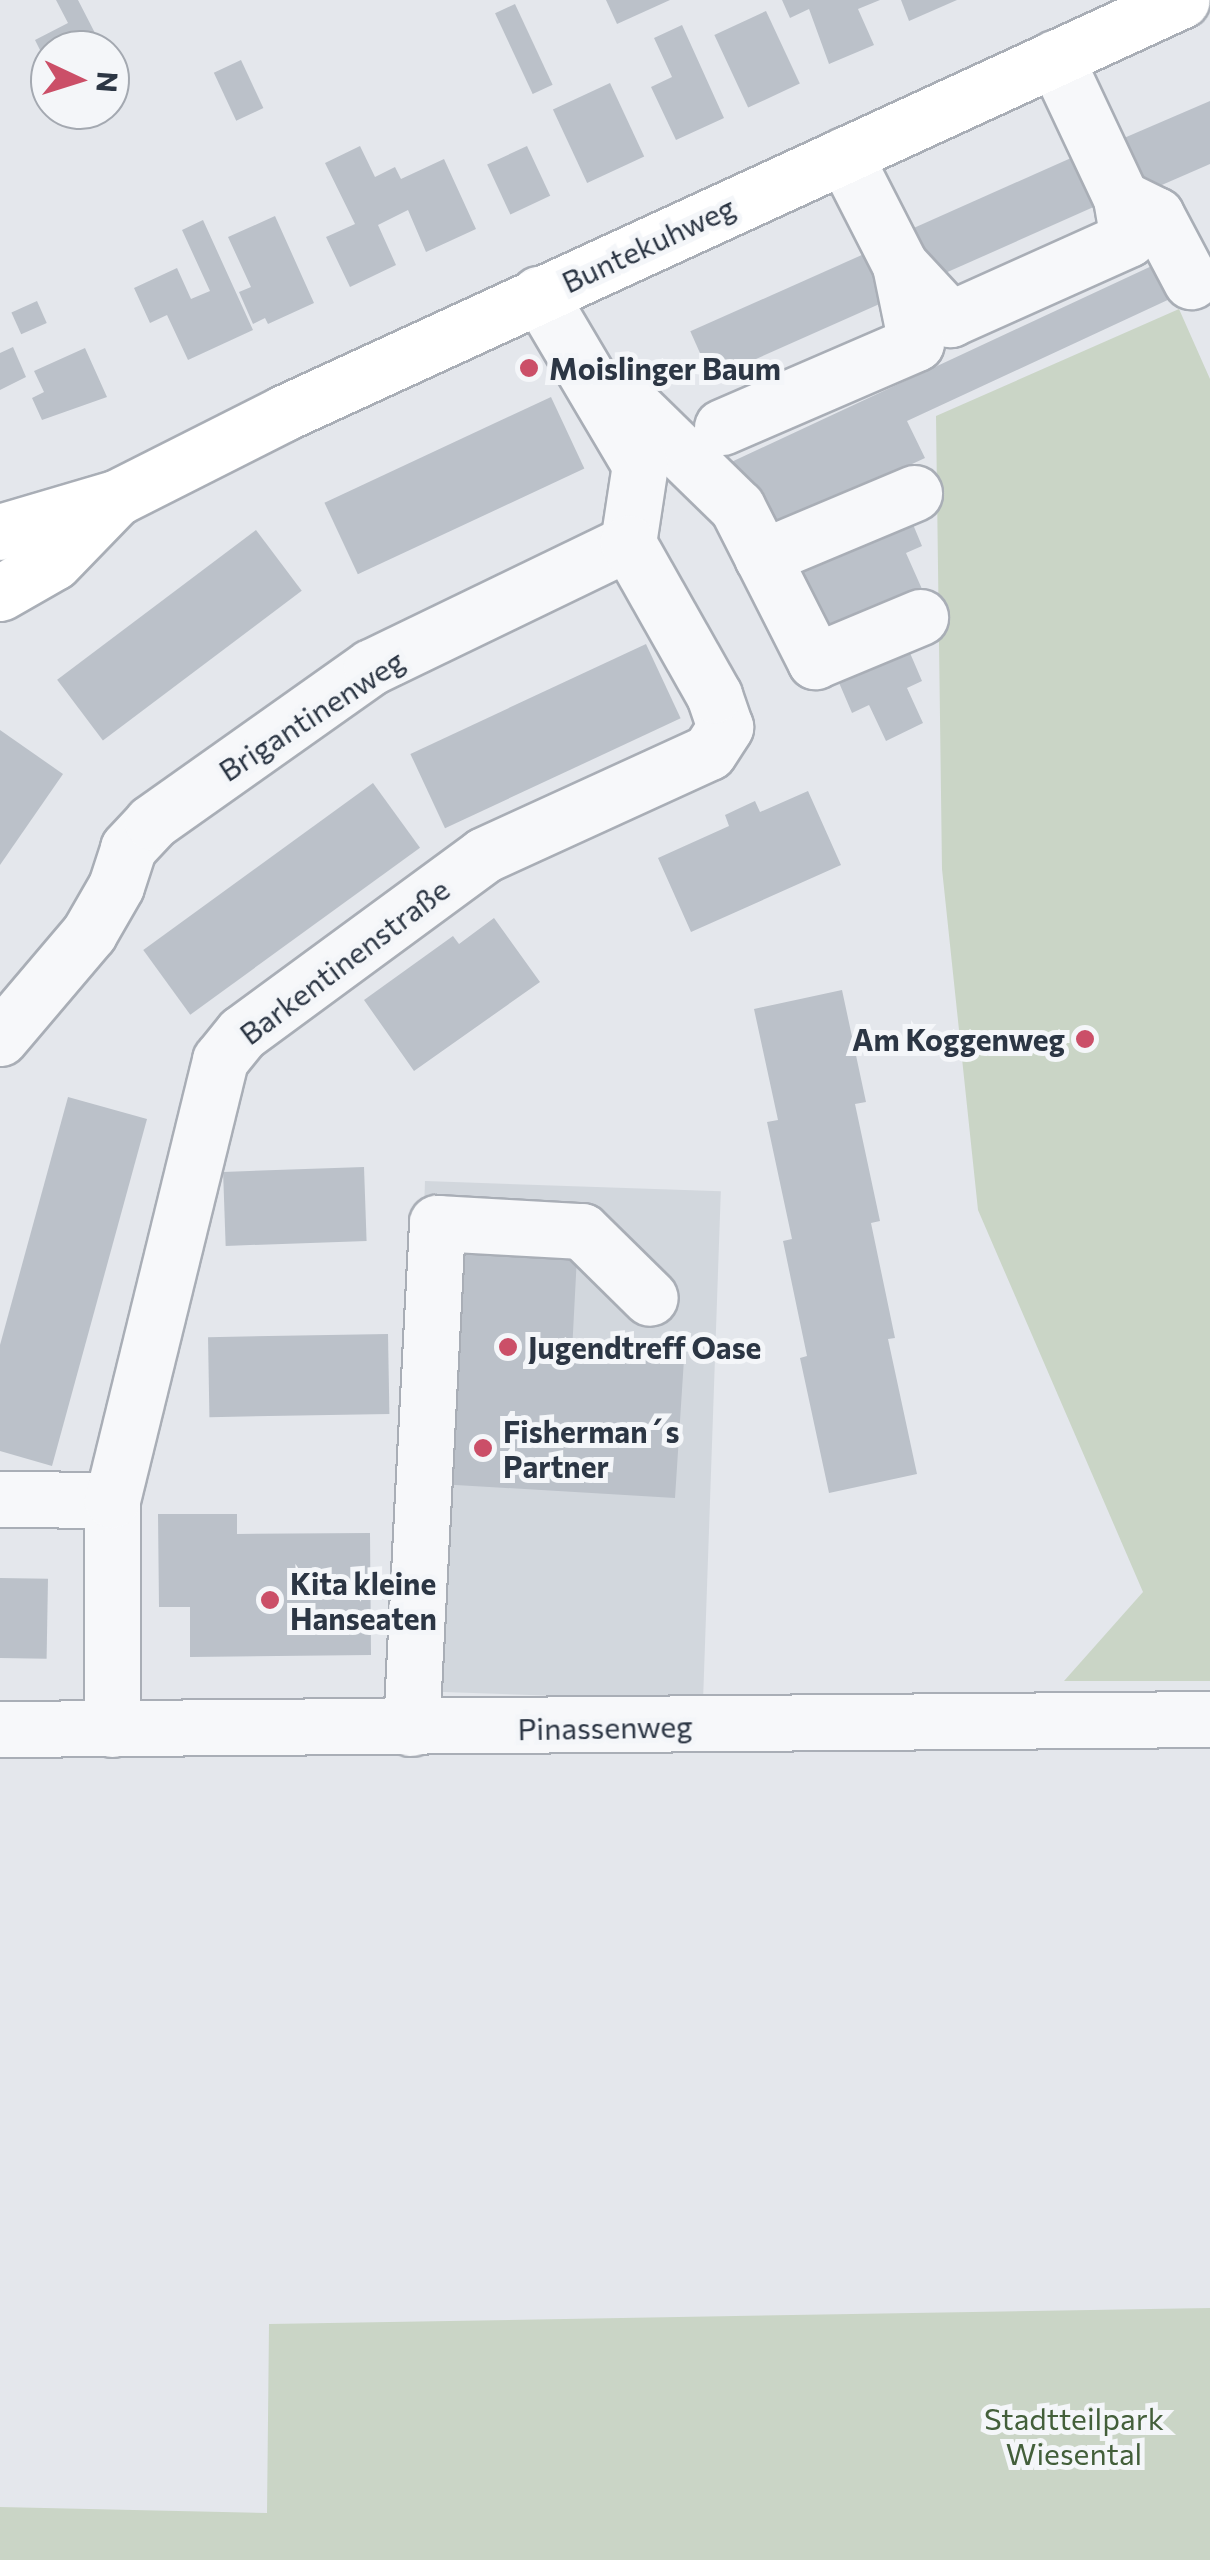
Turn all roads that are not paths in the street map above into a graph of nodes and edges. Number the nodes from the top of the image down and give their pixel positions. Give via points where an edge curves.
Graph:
1 (1182, 0) edge
2 (1056, 58) junction
3 (844, 155) junction
4 (1122, 198) junction
5 (900, 265) junction
6 (1192, 281) dead end
7 (556, 286) junction
8 (569, 342) junction
9 (722, 427) dead end
10 (914, 493) dead end
11 (118, 497) junction
12 (0, 532) edge
13 (628, 543) junction
14 (762, 557) junction
15 (54, 562) junction
16 (0, 593) edge
17 (0, 617) edge
18 (920, 617) dead end
19 (0, 1038) edge
20 (650, 1298) dead end
21 (0, 1499) edge
22 (112, 1500) junction
23 (1210, 1719) edge
24 (411, 1728) junction
25 (0, 1729) edge
26 (112, 1729) junction

1 - 2 main road, Buntekuhweg
2 - 3 main road, Buntekuhweg
2 - 4 street
3 - 5 street
3 - 7 main road, Buntekuhweg
4 - 5 street via 1128,239 950,319
4 - 6 street via 1156,214
5 - 9 street via 916,343
7 - 8 street
7 - 11 main road, Buntekuhweg
8 - 13 street via 640,465
8 - 14 street via 737,507
10 - 14 street
11 - 12 main road, Buntekuhweg
11 - 15 main road, Buntekuhweg
13 - 19 street, Brigantinenweg via 371,668 152,822 128,848 89,933
13 - 22 street, Barkentinenstraße via 714,695 725,727 709,752 484,855 242,1033 220,1060
14 - 18 street via 816,661
15 - 16 main road, Buntekuhweg
15 - 17 main road
20 - 24 street via 582,1231 437,1223
21 - 22 street
22 - 26 street, Barkentinenstraße
23 - 24 street, Pinassenweg
24 - 26 street, Pinassenweg
25 - 26 street, Pinassenweg

